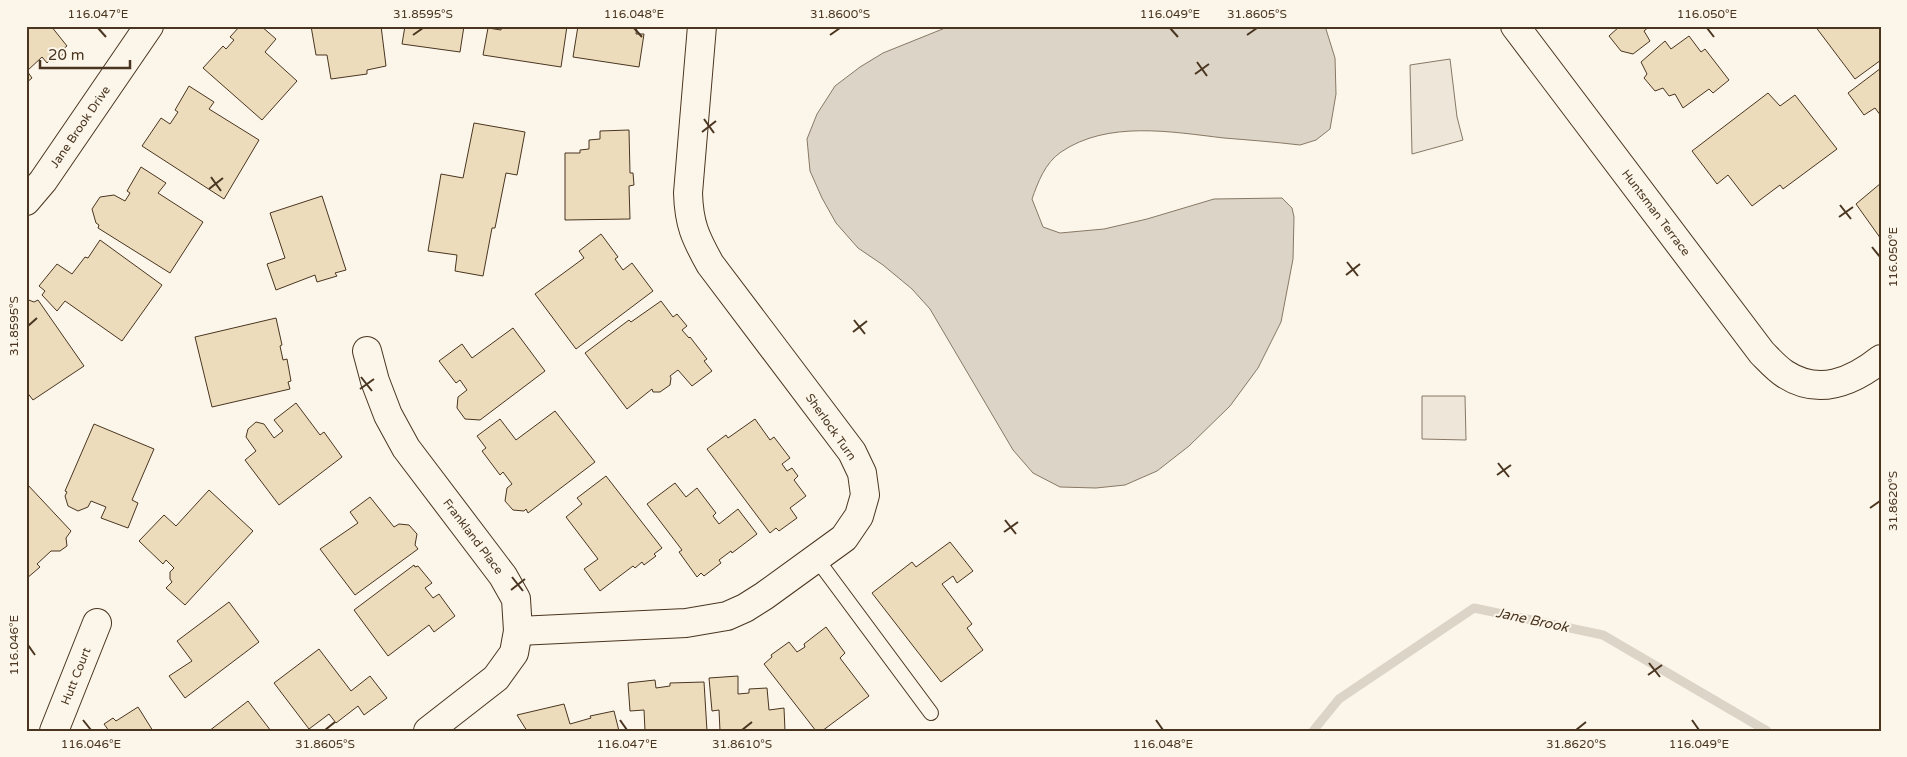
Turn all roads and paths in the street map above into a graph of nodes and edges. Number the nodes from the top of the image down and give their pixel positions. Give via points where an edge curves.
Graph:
1 (149, 26) edge
2 (702, 26) edge
3 (1515, 26) edge
4 (26, 201) edge
5 (368, 351) dead end
6 (1881, 360) edge
7 (816, 558) junction
8 (97, 622) dead end
9 (518, 631) junction
10 (931, 713) dead end
11 (54, 731) edge
12 (428, 731) edge

1 - 4 street, Jane Brook Drive
2 - 7 street, Sherlock Turn via 688,193 692,229 710,264 852,452 862,473 865,495 859,516 844,538
3 - 6 street, Huntsman Terrace via 1762,353 1784,374 1808,386 1838,384
5 - 9 street, Frankland Place via 388,415 406,448 503,576 516,599
7 - 9 street, Sherlock Turn via 752,604 720,618 686,623
7 - 10 lane
8 - 11 street, Hutt Court
9 - 12 street, Frankland Place via 514,653 496,678

